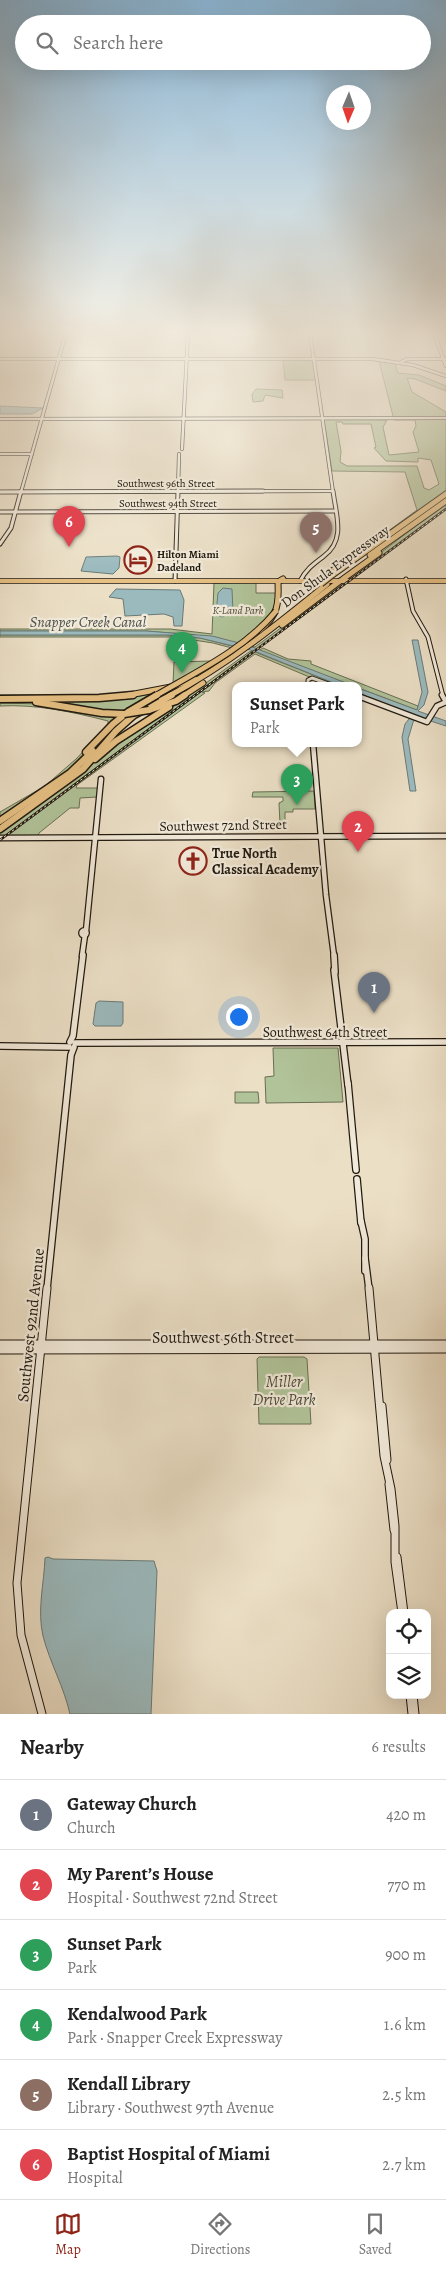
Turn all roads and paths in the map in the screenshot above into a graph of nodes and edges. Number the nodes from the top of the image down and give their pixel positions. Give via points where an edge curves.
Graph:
1 (44, 413) edge
2 (182, 413) edge
3 (321, 413) edge
4 (446, 418) edge
5 (0, 419) edge
6 (42, 419) junction
7 (182, 419) junction
8 (322, 419) junction
9 (182, 449) dead end
10 (0, 454) edge
11 (32, 454) junction
12 (179, 454) dead end
13 (178, 491) junction
14 (332, 491) junction
15 (0, 492) edge
16 (21, 492) junction
17 (446, 494) edge
18 (446, 500) edge
19 (335, 511) junction
20 (0, 512) edge
21 (15, 512) junction
22 (178, 512) junction
23 (403, 532) junction
24 (382, 540) junction
25 (0, 544) edge
26 (350, 577) junction
27 (338, 578) junction
28 (0, 580) edge
29 (175, 580) junction
30 (280, 580) junction
31 (300, 580) junction
32 (370, 580) junction
33 (406, 580) junction
34 (446, 580) edge
35 (323, 582) junction
36 (312, 596) junction
37 (279, 600) junction
38 (279, 627) junction
39 (244, 647) junction
40 (198, 678) junction
41 (308, 682) edge
42 (322, 682) edge
43 (143, 695) junction
44 (183, 696) junction
45 (362, 698) edge
46 (2, 700) edge
47 (446, 702) edge
48 (126, 713) junction
49 (313, 747) edge
50 (83, 769) junction
51 (101, 779) dead end
52 (33, 799) junction
53 (0, 821) edge
54 (0, 828) edge
55 (321, 837) junction
56 (446, 837) edge
57 (93, 839) junction
58 (0, 840) edge
59 (446, 1042) edge
60 (343, 1043) junction
61 (72, 1044) junction
62 (0, 1046) edge
63 (0, 1344) edge
64 (446, 1344) edge
65 (41, 1346) junction
66 (374, 1348) junction
67 (446, 1349) edge
68 (0, 1350) edge
69 (402, 1609) edge
70 (410, 1699) edge
71 (414, 1699) edge
72 (42, 1714) edge
73 (412, 1714) edge
74 (416, 1714) edge

1 - 6 street
2 - 7 street
3 - 8 street
4 - 8 street
5 - 6 street
6 - 7 street
6 - 11 street
7 - 8 street
7 - 9 street
8 - 14 street
10 - 11 street
11 - 16 street
12 - 13 street
13 - 14 street, Southwest 96th Street
13 - 16 street, Southwest 96th Street
13 - 22 street
14 - 19 street
15 - 16 street, Southwest 96th Street
16 - 21 street
17 - 24 highway, Don Shula Expressway
18 - 23 highway, Don Shula Expressway
19 - 22 street, Southwest 94th Street
19 - 31 street via 338,529 335,546 305,568
20 - 21 street, Southwest 94th Street
21 - 22 street, Southwest 94th Street
21 - 25 street via 9,532
22 - 29 street
23 - 26 highway
23 - 27 highway, Don Shula Expressway
24 - 27 highway, Don Shula Expressway
24 - 35 highway
26 - 27 highway
26 - 32 main road
27 - 32 main road
27 - 35 highway, Don Shula Expressway, bridge
27 - 35 main road
27 - 38 highway
28 - 29 main road
29 - 30 main road
30 - 31 main road
30 - 37 highway
31 - 35 main road
32 - 33 main road
33 - 34 main road
33 - 47 street via 413,611 428,635 440,691
35 - 36 highway, Don Shula Expressway
35 - 39 highway, Don Shula Expressway
36 - 38 highway
36 - 39 highway, Don Shula Expressway
37 - 39 highway via 272,620
37 - 48 highway, bridge via 276,611 267,622 217,660
38 - 39 highway
39 - 40 highway, Don Shula Expressway
39 - 43 highway via 192,677
39 - 44 highway
39 - 50 highway, Don Shula Expressway via 200,680 135,714
40 - 43 highway
40 - 52 highway, Don Shula Expressway via 128,716 77,767
41 - 42 street via 310,678
43 - 46 highway
44 - 48 highway, bridge via 149,710
44 - 50 highway via 116,741
45 - 47 street via 427,721 439,705
46 - 48 highway
48 - 52 highway via 69,770
49 - 55 street
50 - 54 highway, Don Shula Expressway
51 - 57 street, Southwest 92nd Avenue
52 - 53 highway, Don Shula Expressway
55 - 56 street, Southwest 72nd Street
55 - 57 street, Southwest 72nd Street
55 - 60 street
57 - 58 street, Southwest 72nd Street
57 - 61 street, Southwest 92nd Avenue
59 - 60 street, Southwest 64th Street
60 - 61 street, Southwest 64th Street
60 - 66 street
61 - 62 street, Southwest 64th Street
61 - 65 street, Southwest 92nd Avenue
63 - 65 street, Southwest 56th Street
64 - 66 street, Southwest 56th Street
65 - 66 street, Southwest 56th Street
65 - 68 street, Southwest 56th Street
65 - 72 street, Southwest 92nd Avenue via 17,1604 22,1651
66 - 67 street, Southwest 56th Street
66 - 69 street
70 - 73 street
71 - 74 street

